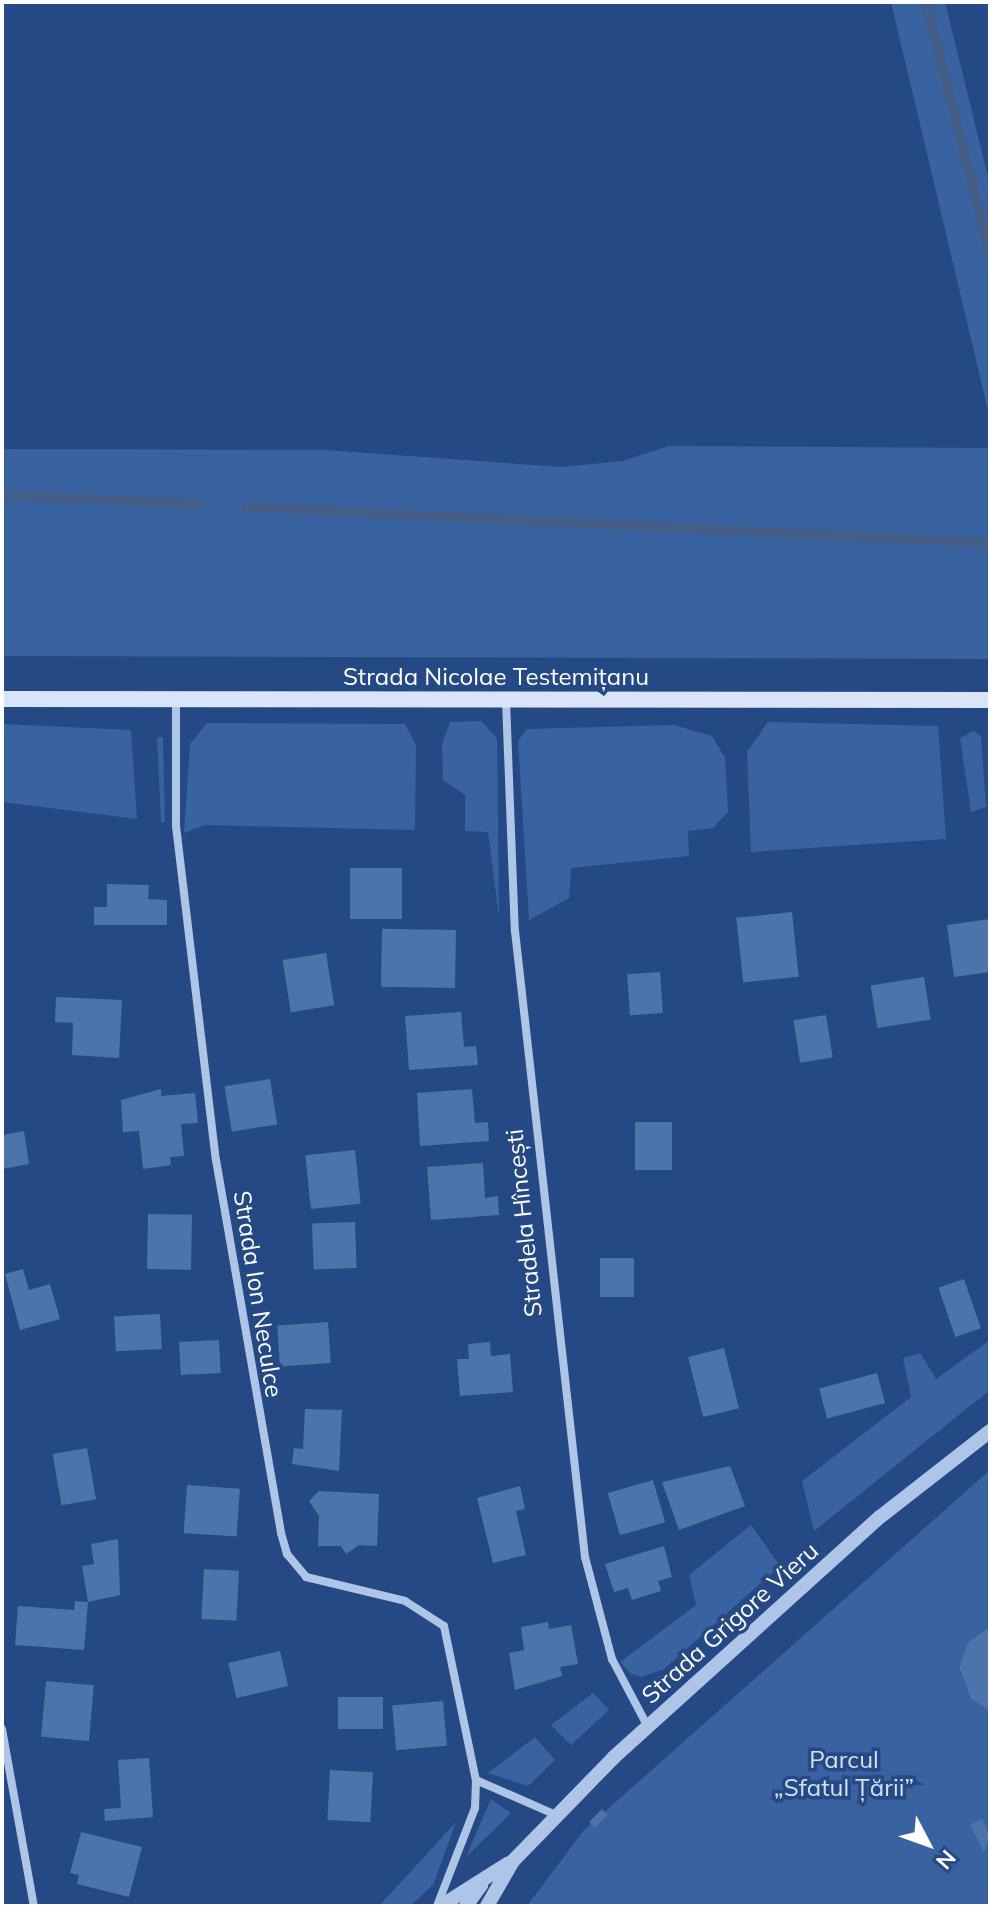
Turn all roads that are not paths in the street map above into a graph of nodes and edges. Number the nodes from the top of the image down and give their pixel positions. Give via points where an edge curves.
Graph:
1 (2, 699) edge
2 (990, 700) edge
3 (506, 701) junction
4 (176, 702) junction
5 (990, 1431) edge
6 (648, 1727) junction
7 (2, 1729) edge
8 (476, 1780) junction
9 (556, 1815) junction
10 (513, 1861) junction
11 (486, 1878) junction
12 (34, 1906) edge
13 (439, 1906) edge
14 (466, 1906) edge
15 (487, 1906) edge
16 (497, 1906) edge

1 - 4 main road, Strada Nicolae Testemițanu
2 - 3 main road, Strada Nicolae Testemițanu
3 - 4 main road, Strada Nicolae Testemițanu
3 - 6 street, Stradela Hîncești via 515,931 585,1557 612,1659
4 - 8 street, Strada Ion Neculce via 176,826 216,1160 234,1287 287,1554 306,1577 405,1601 444,1626
5 - 6 street, Strada Grigore Vieru via 880,1517
6 - 9 street, Strada Grigore Vieru
7 - 12 street
8 - 9 street
8 - 13 street, Strada Ion Neculce via 475,1808
9 - 10 street, Strada Grigore Vieru
10 - 11 street
10 - 15 street
10 - 16 street
11 - 13 street
11 - 14 street

